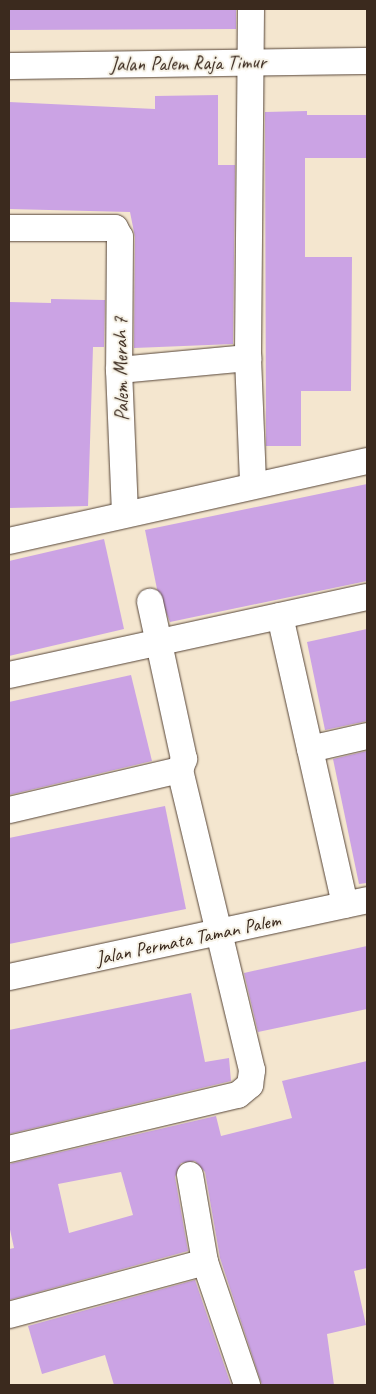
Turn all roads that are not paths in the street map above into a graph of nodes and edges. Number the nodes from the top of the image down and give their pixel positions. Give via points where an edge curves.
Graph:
1 (251, 9) edge
2 (367, 61) edge
3 (250, 62) junction
4 (9, 66) edge
5 (9, 228) edge
6 (248, 358) junction
7 (119, 370) junction
8 (367, 461) edge
9 (253, 485) junction
10 (130, 511) junction
11 (9, 541) edge
12 (367, 597) edge
13 (150, 602) dead end
14 (280, 616) junction
15 (159, 641) junction
16 (9, 675) edge
17 (367, 736) edge
18 (310, 749) junction
19 (180, 770) junction
20 (9, 810) edge
21 (356, 902) edge
22 (218, 934) junction
23 (9, 977) edge
24 (9, 1149) edge
25 (190, 1174) dead end
26 (205, 1262) junction
27 (9, 1315) edge
28 (246, 1385) edge

1 - 3 street
2 - 3 street, Jalan Palem Raja Timur
3 - 4 street, Jalan Palem Raja Timur
3 - 6 street
5 - 7 street, Palem Merah 7 via 115,228 120,237
6 - 7 street
6 - 9 street
7 - 10 street, Palem Merah 7
8 - 9 street
9 - 10 street
10 - 11 street
12 - 14 street
13 - 15 street
14 - 15 street
14 - 18 street
15 - 16 street
15 - 19 street via 184,759
17 - 18 street
18 - 21 street
19 - 20 street
19 - 22 street
21 - 22 street, Jalan Permata Taman Palem
22 - 23 street, Jalan Permata Taman Palem
22 - 24 street via 252,1070 250,1085 238,1095
25 - 26 street
26 - 27 street
26 - 28 street

